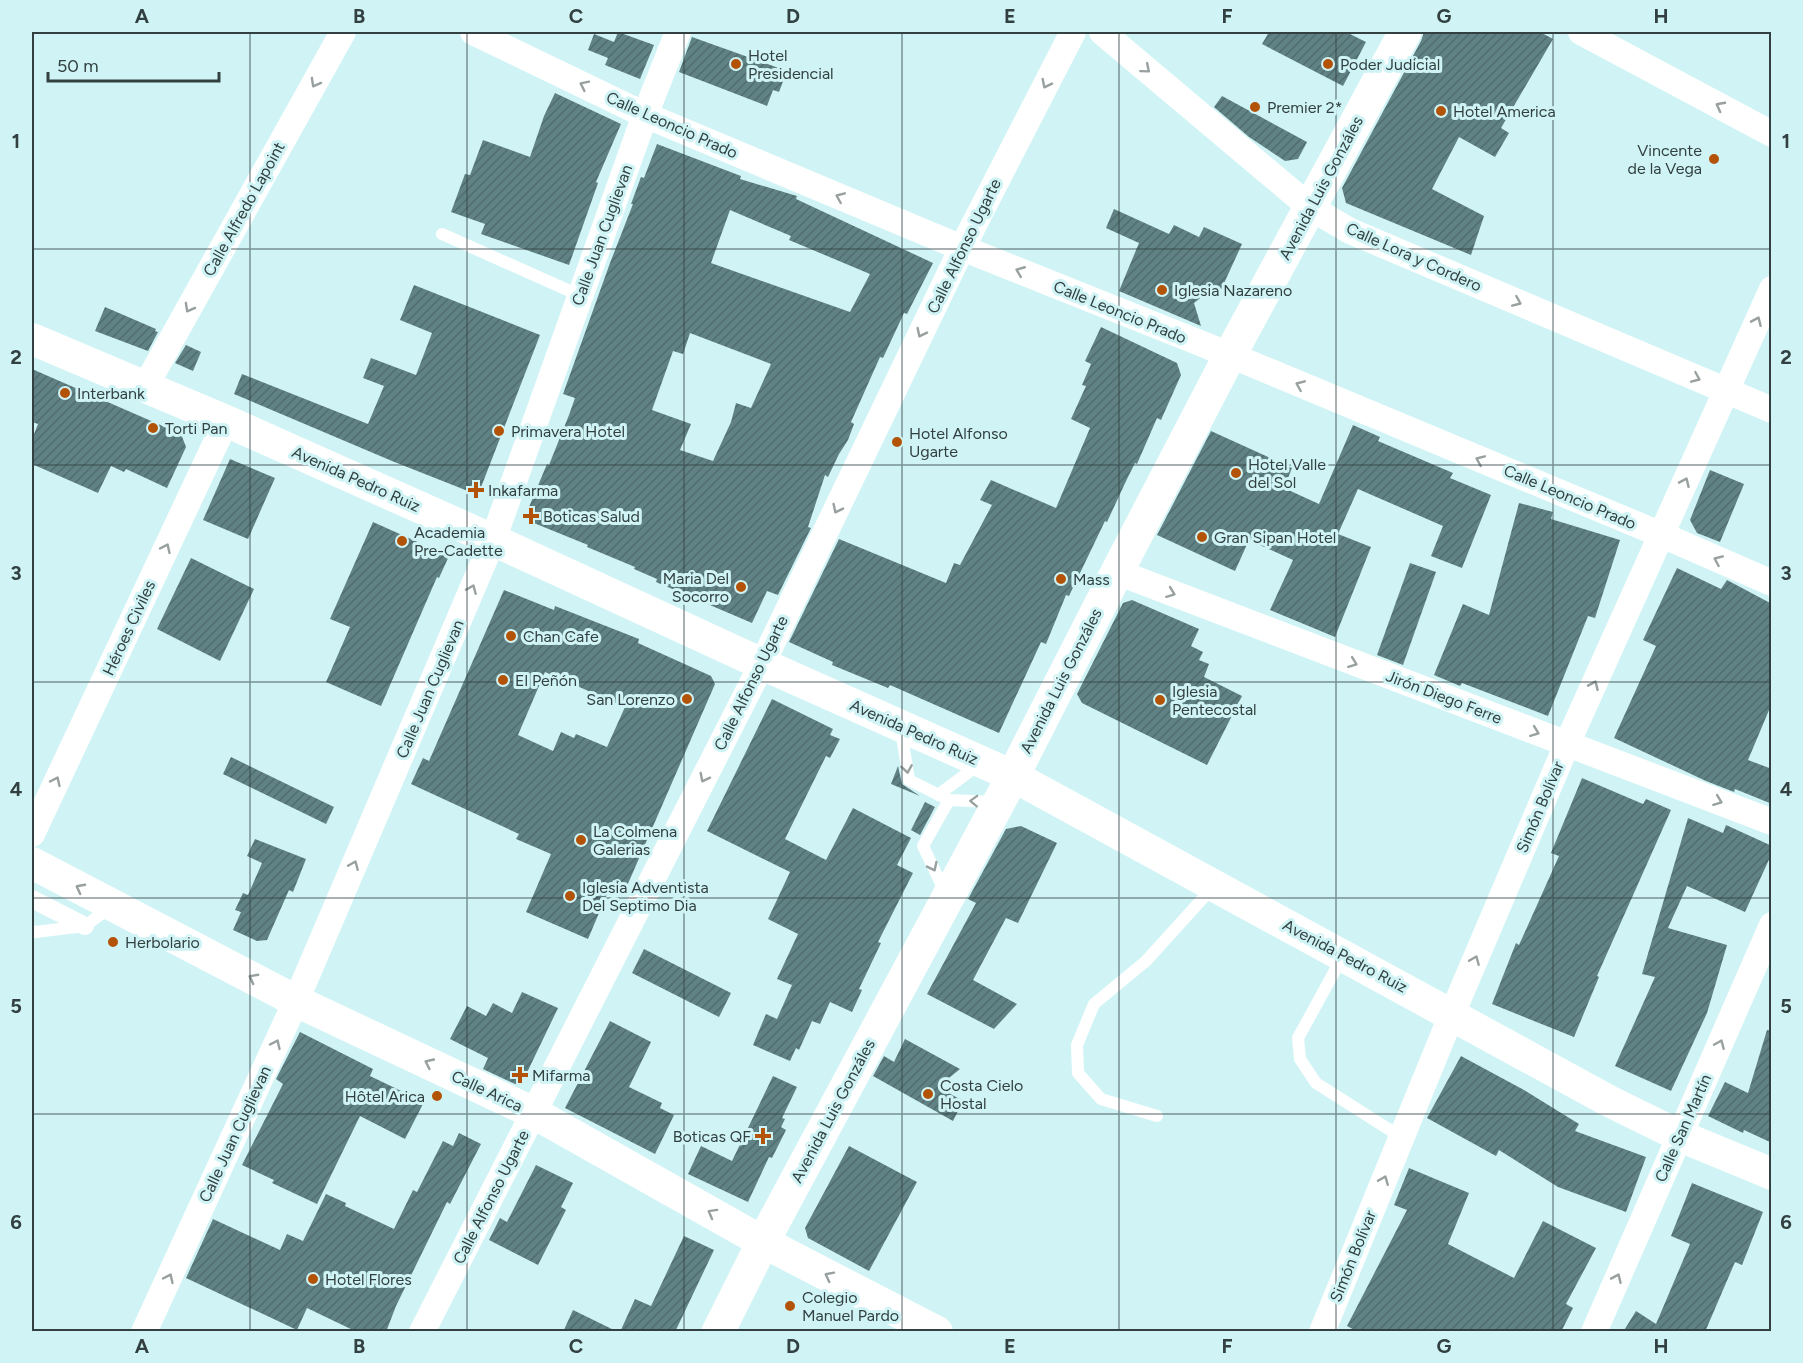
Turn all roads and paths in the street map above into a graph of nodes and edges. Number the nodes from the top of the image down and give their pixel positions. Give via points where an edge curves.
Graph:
1 (343, 32) edge
2 (473, 32) edge
3 (678, 32) edge
4 (1073, 32) edge
5 (1102, 32) edge
6 (1405, 32) edge
7 (1581, 32) edge
8 (645, 115) junction
9 (1772, 134) edge
10 (1311, 208) junction
11 (442, 234) dead end
12 (962, 248) junction
13 (1772, 289) edge
14 (581, 296) junction
15 (32, 339) edge
16 (1230, 356) junction
17 (145, 387) junction
18 (1726, 391) junction
19 (1772, 410) edge
20 (226, 421) junction
21 (1662, 535) junction
22 (493, 540) junction
23 (1117, 572) junction
24 (1772, 583) edge
25 (762, 664) junction
26 (900, 726) junction
27 (1567, 744) junction
28 (982, 762) junction
29 (1006, 789) junction
30 (944, 797) junction
31 (1772, 822) edge
32 (32, 834) edge
33 (32, 863) edge
34 (1214, 885) junction
35 (948, 897) junction
36 (32, 899) edge
37 (113, 906) junction
38 (1772, 925) edge
39 (85, 926) junction
40 (32, 931) edge
41 (1343, 955) junction
42 (296, 1001) junction
43 (1452, 1014) junction
44 (534, 1113) junction
45 (1157, 1116) dead end
46 (1680, 1136) junction
47 (1401, 1137) junction
48 (1772, 1174) edge
49 (763, 1242) junction
50 (1323, 1331) edge
51 (144, 1332) edge
52 (422, 1332) edge
53 (718, 1332) edge
54 (937, 1332) edge
55 (1594, 1332) edge

1 -> 17 street, Calle Alfredo Lapoint
8 -> 2 street, Calle Leoncio Prado
3 - 8 street, Calle Juan Cuglievan
4 -> 12 street, Calle Alfonso Ugarte
5 -> 10 street, Calle Lora y Cordero
6 - 10 main road, Avenida Luis Gonzáles
9 -> 7 street
12 -> 8 street, Calle Leoncio Prado
8 - 14 street, Calle Juan Cuglievan
10 - 16 main road, Avenida Luis Gonzáles
10 -> 18 street, Calle Lora y Cordero via 1350,231
11 - 14 lane
16 -> 12 street, Calle Leoncio Prado
12 -> 25 street, Calle Alfonso Ugarte
18 -> 13 street, Simón Bolívar
14 - 22 street, Calle Juan Cuglievan
15 - 17 street, Avenida Pedro Ruiz
21 -> 16 street, Calle Leoncio Prado
16 - 23 main road, Avenida Luis Gonzáles
17 - 20 street, Avenida Pedro Ruiz
18 - 19 street, Calle Lora y Cordero
21 -> 18 street, Simón Bolívar
20 - 22 street, Avenida Pedro Ruiz
32 -> 20 street, Héroes Civiles
24 -> 21 street, Calle Leoncio Prado
27 -> 21 street, Simón Bolívar
22 - 25 street, Avenida Pedro Ruiz
42 -> 22 street, Calle Juan Cuglievan
23 -> 27 street, Jirón Diego Ferre
23 - 29 main road, Avenida Luis Gonzáles
25 - 26 street, Avenida Pedro Ruiz
25 -> 44 street, Calle Alfonso Ugarte
26 - 28 street, Avenida Pedro Ruiz
26 -> 30 lane via 909,780
27 -> 31 street, Jirón Diego Ferre
43 -> 27 street, Simón Bolívar
28 - 29 street, Avenida Pedro Ruiz
28 - 30 lane
29 -> 30 lane
29 - 34 street, Avenida Pedro Ruiz
29 - 35 main road, Avenida Luis Gonzáles
30 -> 35 lane via 923,846
37 -> 33 street, Calle Arica
34 - 41 street, Avenida Pedro Ruiz
34 - 45 lane via 1146,961 1094,1004 1077,1045 1078,1073 1101,1099
35 - 49 main road, Avenida Luis Gonzáles
36 - 39 street
37 - 39 lane
42 -> 37 street, Calle Arica
46 -> 38 street, Calle San Martín
39 - 40 lane
41 - 43 street, Avenida Pedro Ruiz
41 - 47 lane via 1298,1038 1300,1059 1316,1083
44 -> 42 street, Calle Arica
51 -> 42 street, Calle Juan Cuglievan
43 - 46 street, Avenida Pedro Ruiz
43 - 47 street, Simón Bolívar
49 -> 44 street, Calle Arica
44 - 52 street, Calle Alfonso Ugarte
46 - 48 street, Avenida Pedro Ruiz
55 -> 46 street, Calle San Martín
50 -> 47 street, Simón Bolívar
49 - 53 main road, Avenida Luis Gonzáles
54 -> 49 street, Calle Arica

